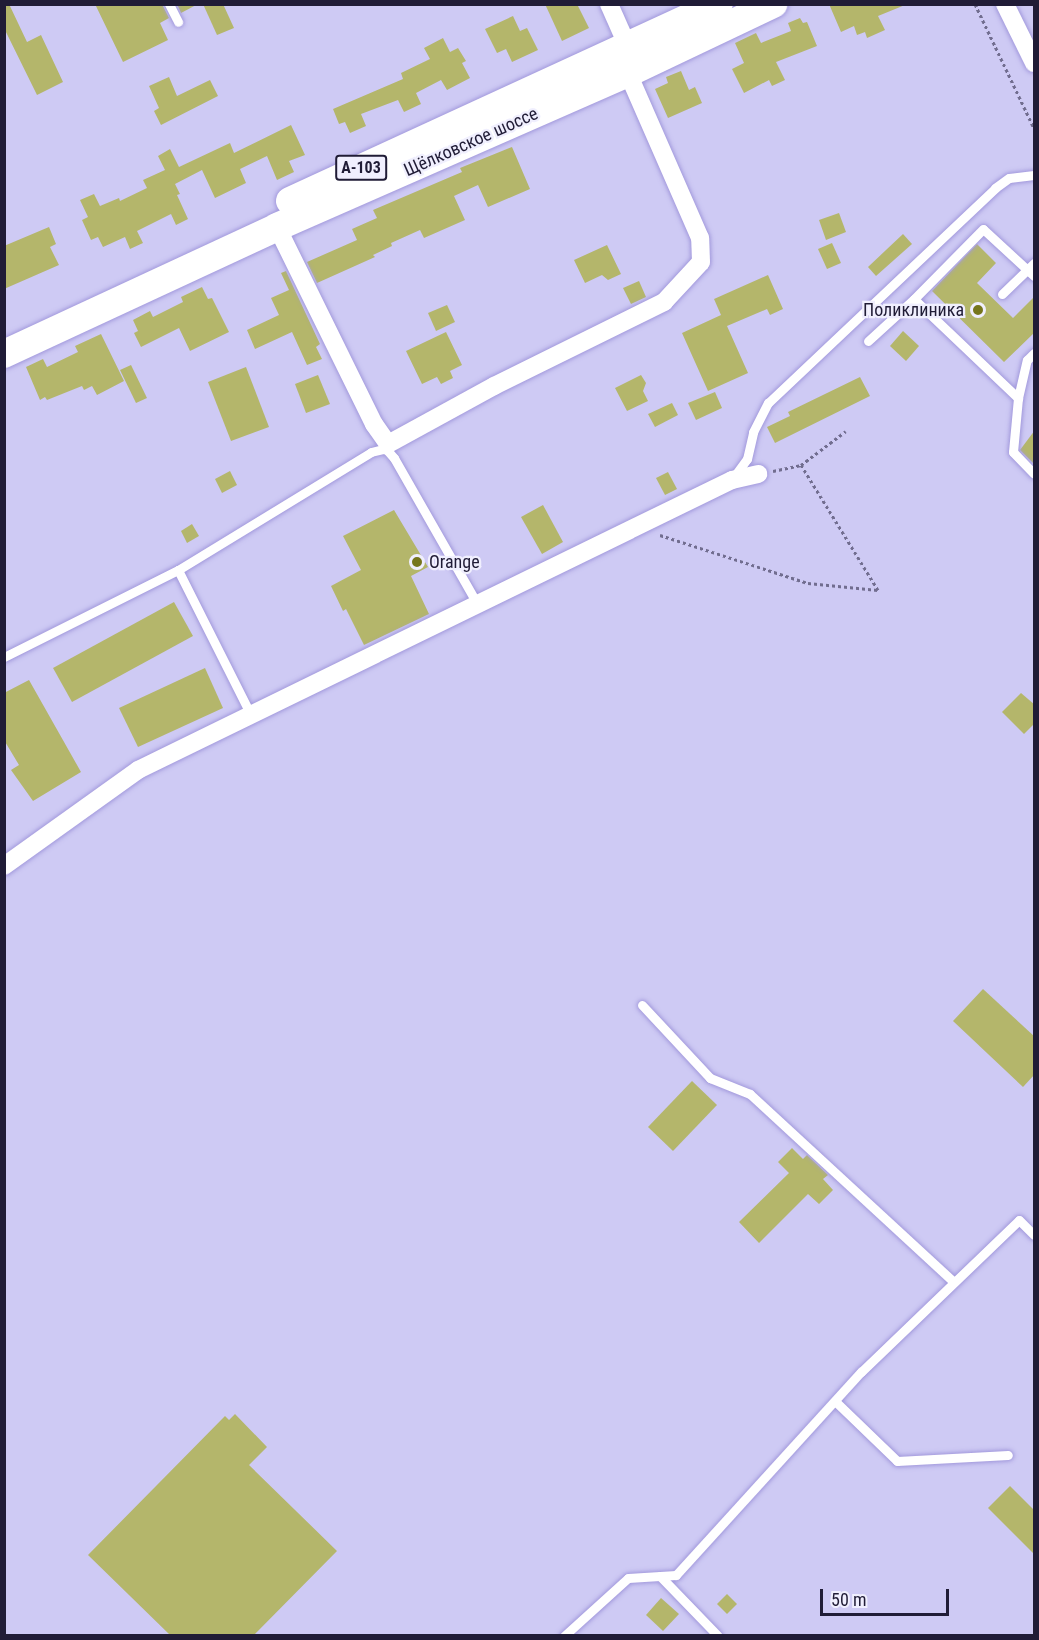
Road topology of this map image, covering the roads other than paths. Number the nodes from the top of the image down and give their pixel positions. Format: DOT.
graph roads {
  1 [pos="169,4"];
  2 [pos="609,4"];
  3 [pos="719,4"];
  4 [pos="773,4"];
  5 [pos="1005,4"];
  6 [pos="178,22"];
  7 [pos="628,60"];
  8 [pos="1035,63"];
  9 [pos="1035,175"];
  10 [pos="277,227"];
  11 [pos="1032,269"];
  12 [pos="1002,294"];
  13 [pos="914,299"];
  14 [pos="4,333"];
  15 [pos="868,341"];
  16 [pos="1035,353"];
  17 [pos="4,354"];
  18 [pos="1018,398"];
  19 [pos="758,474"];
  20 [pos="1035,474"];
  21 [pos="732,480"];
  22 [pos="178,570"];
  23 [pos="478,604"];
  24 [pos="4,657"];
  25 [pos="251,715"];
  26 [pos="4,866"];
  27 [pos="642,1005"];
  28 [pos="1035,1236"];
  29 [pos="954,1282"];
  30 [pos="836,1402"];
  31 [pos="1008,1455"];
  32 [pos="660,1576"];
  33 [pos="564,1635"];
  34 [pos="718,1635"];
  1 -- 6 [label="lane"];
  2 -- 7 [label="street"];
  3 -- 7 [label="main road, Щёлковское шоссе / А-103"];
  4 -- 7 [label="main road, Щёлковское шоссе / А-103"];
  5 -- 8 [label="street"];
  7 -- 10 [label="main road, Щёлковское шоссе / А-103"];
  7 -- 10 [label="street"];
  7 -- 14 [label="main road, Щёлковское шоссе / А-103"];
  9 -- 21 [label="lane"];
  10 -- 17 [label="main road, Щёлковское шоссе / А-103"];
  11 -- 12 [label="lane"];
  11 -- 13 [label="lane"];
  13 -- 15 [label="lane"];
  13 -- 18 [label="lane"];
  16 -- 18 [label="lane"];
  18 -- 20 [label="lane"];
  19 -- 21 [label="street"];
  21 -- 23 [label="street"];
  22 -- 23 [label="lane"];
  22 -- 24 [label="lane"];
  22 -- 25 [label="lane"];
  23 -- 25 [label="street"];
  25 -- 26 [label="street"];
  27 -- 29 [label="lane"];
  28 -- 29 [label="lane"];
  29 -- 30 [label="lane"];
  30 -- 31 [label="lane"];
  30 -- 32 [label="lane"];
  32 -- 33 [label="lane"];
  32 -- 34 [label="lane"];
}
